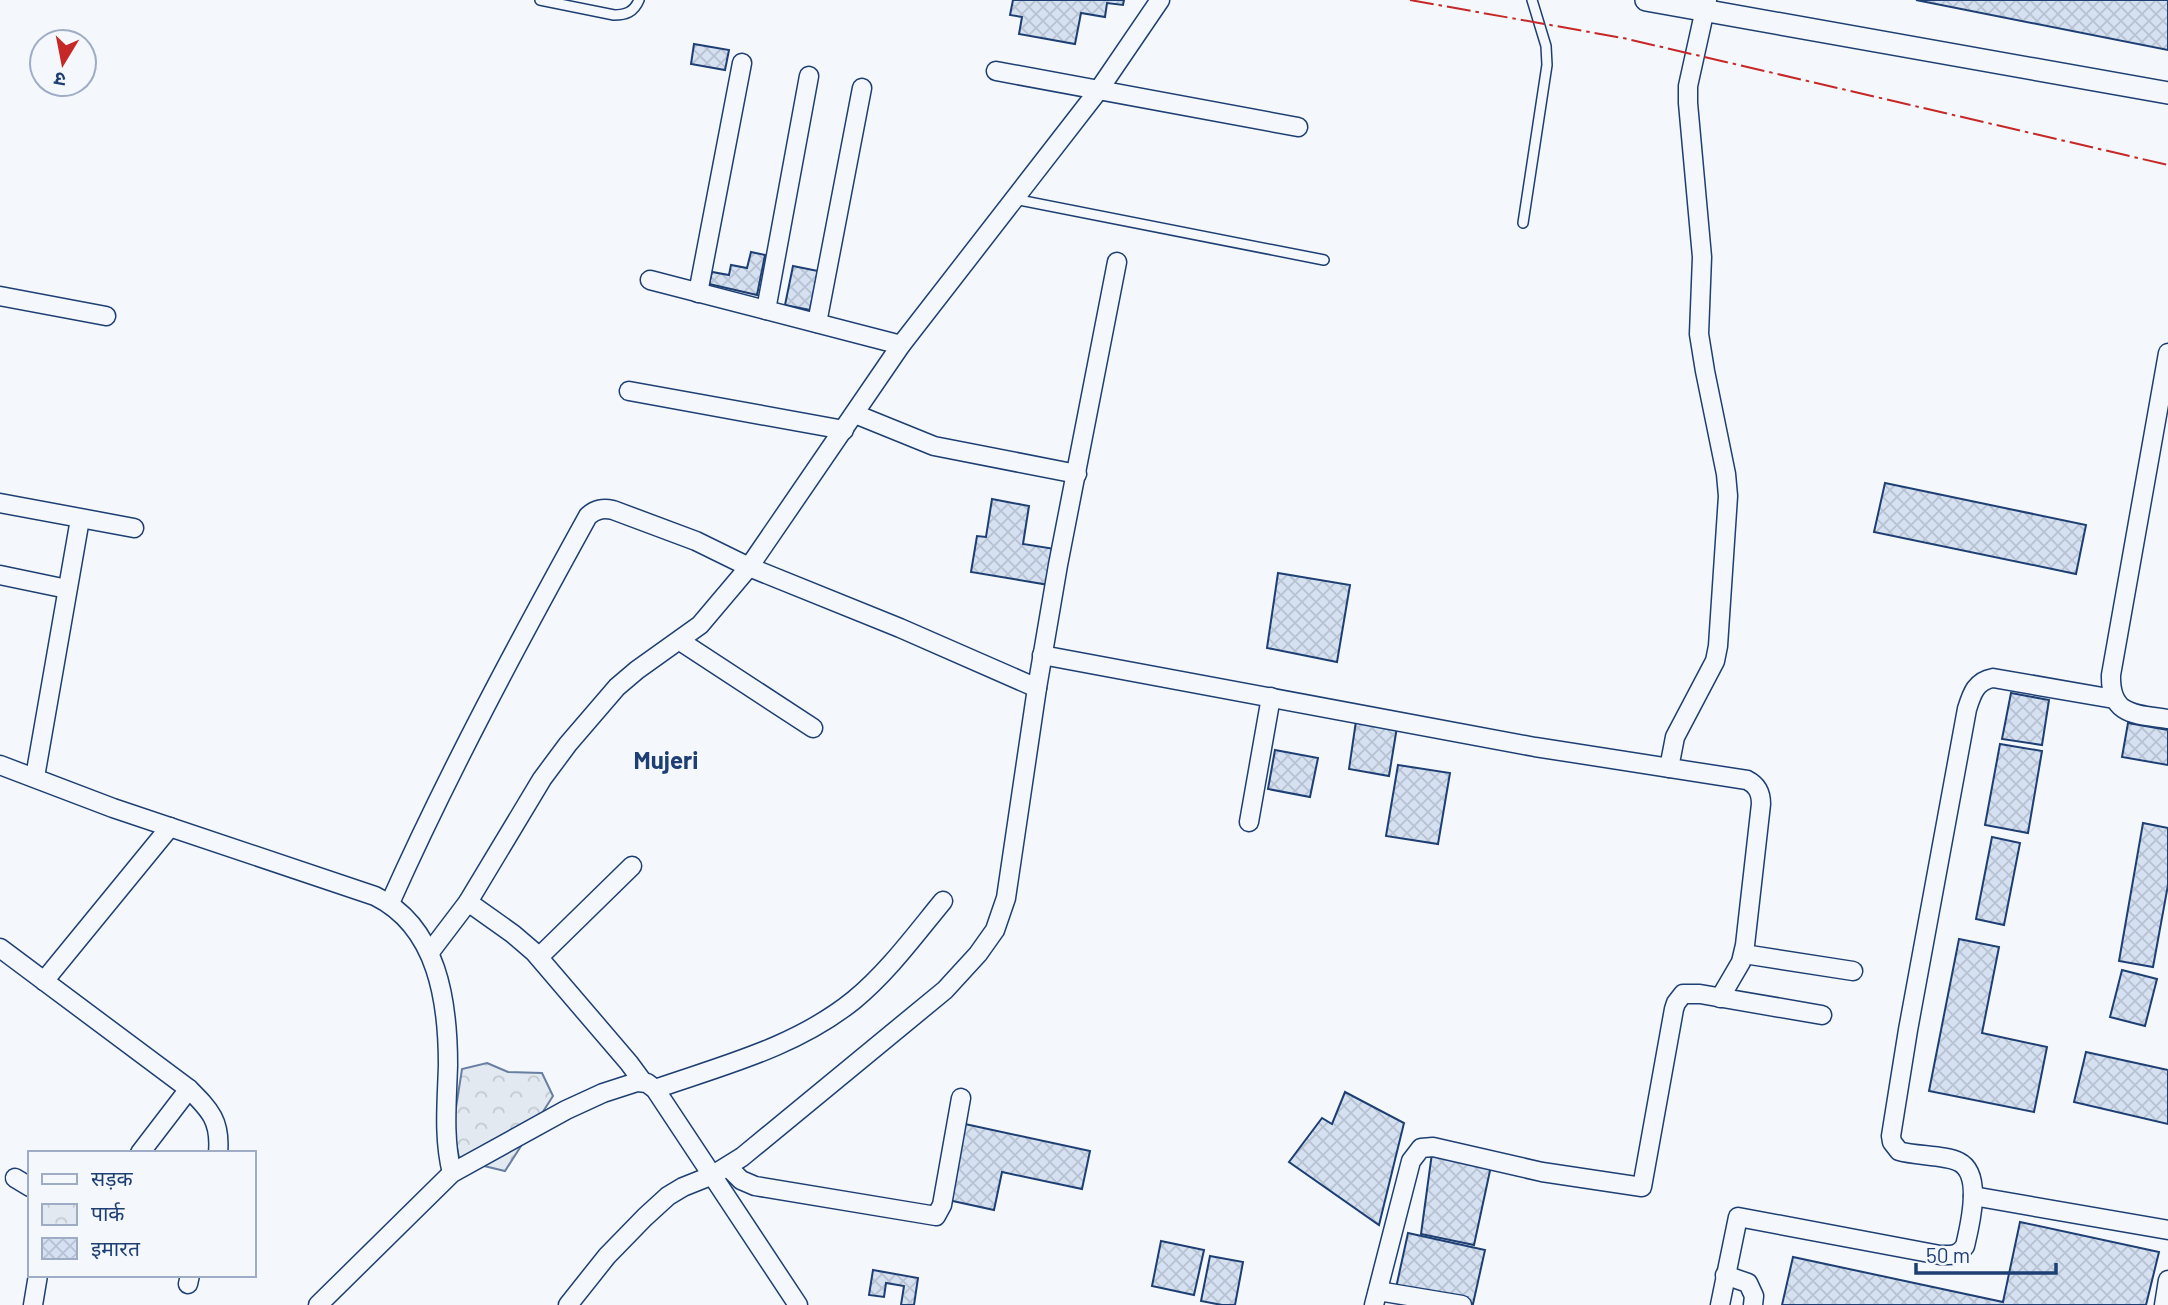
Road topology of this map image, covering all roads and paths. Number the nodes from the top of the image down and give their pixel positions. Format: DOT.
graph roads {
  1 [pos="540,0"];
  2 [pos="639,0"];
  3 [pos="1160,0"];
  4 [pos="1532,0"];
  5 [pos="1646,0"];
  6 [pos="1672,2"];
  7 [pos="1706,6"];
  8 [pos="1742,9"];
  9 [pos="741,63"];
  10 [pos="996,71"];
  11 [pos="809,76"];
  12 [pos="862,88"];
  13 [pos="1098,91"];
  14 [pos="2168,93"];
  15 [pos="1298,127"];
  16 [pos="1014,199"];
  17 [pos="1523,223"];
  18 [pos="1324,260"];
  19 [pos="1117,262"];
  20 [pos="650,280"];
  21 [pos="698,292"];
  22 [pos="0,296"];
  23 [pos="766,310"];
  24 [pos="106,316"];
  25 [pos="817,323"];
  26 [pos="901,345"];
  27 [pos="2168,353"];
  28 [pos="629,391"];
  29 [pos="855,414"];
  30 [pos="844,430"];
  31 [pos="1077,474"];
  32 [pos="0,503"];
  33 [pos="80,519"];
  34 [pos="134,528"];
  35 [pos="749,567"];
  36 [pos="0,575"];
  37 [pos="67,589"];
  38 [pos="680,641"];
  39 [pos="1042,655"];
  40 [pos="1037,688"];
  41 [pos="1271,697"];
  42 [pos="2114,699"];
  43 [pos="2168,719"];
  44 [pos="813,728"];
  45 [pos="0,765"];
  46 [pos="1670,768"];
  47 [pos="35,777"];
  48 [pos="1249,822"];
  49 [pos="170,827"];
  50 [pos="632,866"];
  51 [pos="943,901"];
  52 [pos="468,902"];
  53 [pos="390,904"];
  54 [pos="0,948"];
  55 [pos="430,952"];
  56 [pos="1744,954"];
  57 [pos="539,957"];
  58 [pos="1853,971"];
  59 [pos="44,981"];
  60 [pos="1720,998"];
  61 [pos="1822,1015"];
  62 [pos="649,1085"];
  63 [pos="190,1089"];
  64 [pos="961,1098"];
  65 [pos="142,1151"];
  66 [pos="218,1151"];
  67 [pos="720,1171"];
  68 [pos="453,1173"];
  69 [pos="1973,1196"];
  70 [pos="2168,1230"];
  71 [pos="1725,1275"];
  72 [pos="38,1277"];
  73 [pos="2168,1280"];
  74 [pos="1376,1298"];
  75 [pos="33,1305"];
  76 [pos="318,1305"];
  77 [pos="568,1305"];
  78 [pos="798,1305"];
  79 [pos="1462,1305"];
  80 [pos="1720,1305"];
  81 [pos="1753,1305"];
  82 [pos="2164,1305"];
  1 -- 2 [label="lane"];
  3 -- 13 [label="street"];
  4 -- 17 [label="lane"];
  5 -- 6 [label="street"];
  6 -- 7 [label="street"];
  7 -- 8 [label="street"];
  7 -- 46 [label="street"];
  8 -- 14 [label="street"];
  9 -- 21 [label="street"];
  10 -- 13 [label="street"];
  11 -- 23 [label="street"];
  12 -- 25 [label="street"];
  13 -- 15 [label="street"];
  13 -- 16 [label="street"];
  16 -- 18 [label="lane"];
  16 -- 26 [label="street"];
  19 -- 31 [label="street"];
  20 -- 21 [label="street"];
  21 -- 23 [label="street"];
  22 -- 24 [label="street"];
  23 -- 25 [label="street"];
  25 -- 26 [label="street"];
  26 -- 29 [label="street"];
  27 -- 42 [label="street"];
  28 -- 30 [label="street"];
  29 -- 30 [label="street"];
  29 -- 31 [label="street"];
  30 -- 35 [label="street"];
  31 -- 39 [label="street"];
  32 -- 33 [label="street"];
  33 -- 34 [label="street"];
  33 -- 37 [label="street"];
  35 -- 38 [label="street"];
  35 -- 40 [label="street"];
  35 -- 53 [label="street"];
  36 -- 37 [label="street"];
  37 -- 47 [label="street"];
  38 -- 44 [label="street"];
  38 -- 52 [label="street"];
  39 -- 40 [label="street"];
  39 -- 41 [label="street"];
  40 -- 67 [label="street"];
  41 -- 46 [label="street"];
  41 -- 48 [label="street"];
  42 -- 43 [label="street"];
  42 -- 69 [label="street"];
  45 -- 47 [label="street"];
  46 -- 56 [label="street"];
  47 -- 49 [label="street"];
  49 -- 53 [label="street"];
  49 -- 59 [label="street"];
  50 -- 57 [label="street"];
  51 -- 62 [label="street"];
  52 -- 55 [label="street"];
  52 -- 57 [label="street"];
  53 -- 55 [label="street"];
  54 -- 59 [label="street"];
  55 -- 68 [label="street"];
  56 -- 58 [label="street"];
  56 -- 60 [label="street"];
  57 -- 62 [label="street"];
  59 -- 63 [label="street"];
  60 -- 61 [label="street"];
  60 -- 74 [label="street"];
  62 -- 67 [label="street"];
  62 -- 68 [label="street"];
  63 -- 65 [label="street"];
  63 -- 66 [label="street"];
  64 -- 67 [label="street"];
  67 -- 77 [label="street"];
  67 -- 78 [label="street"];
  68 -- 76 [label="street"];
  69 -- 70 [label="street"];
  69 -- 71 [label="street"];
  71 -- 80 [label="street"];
  71 -- 81 [label="street"];
  72 -- 75 [label="street"];
  73 -- 82 [label="street"];
  74 -- 79 [label="street"];
}
